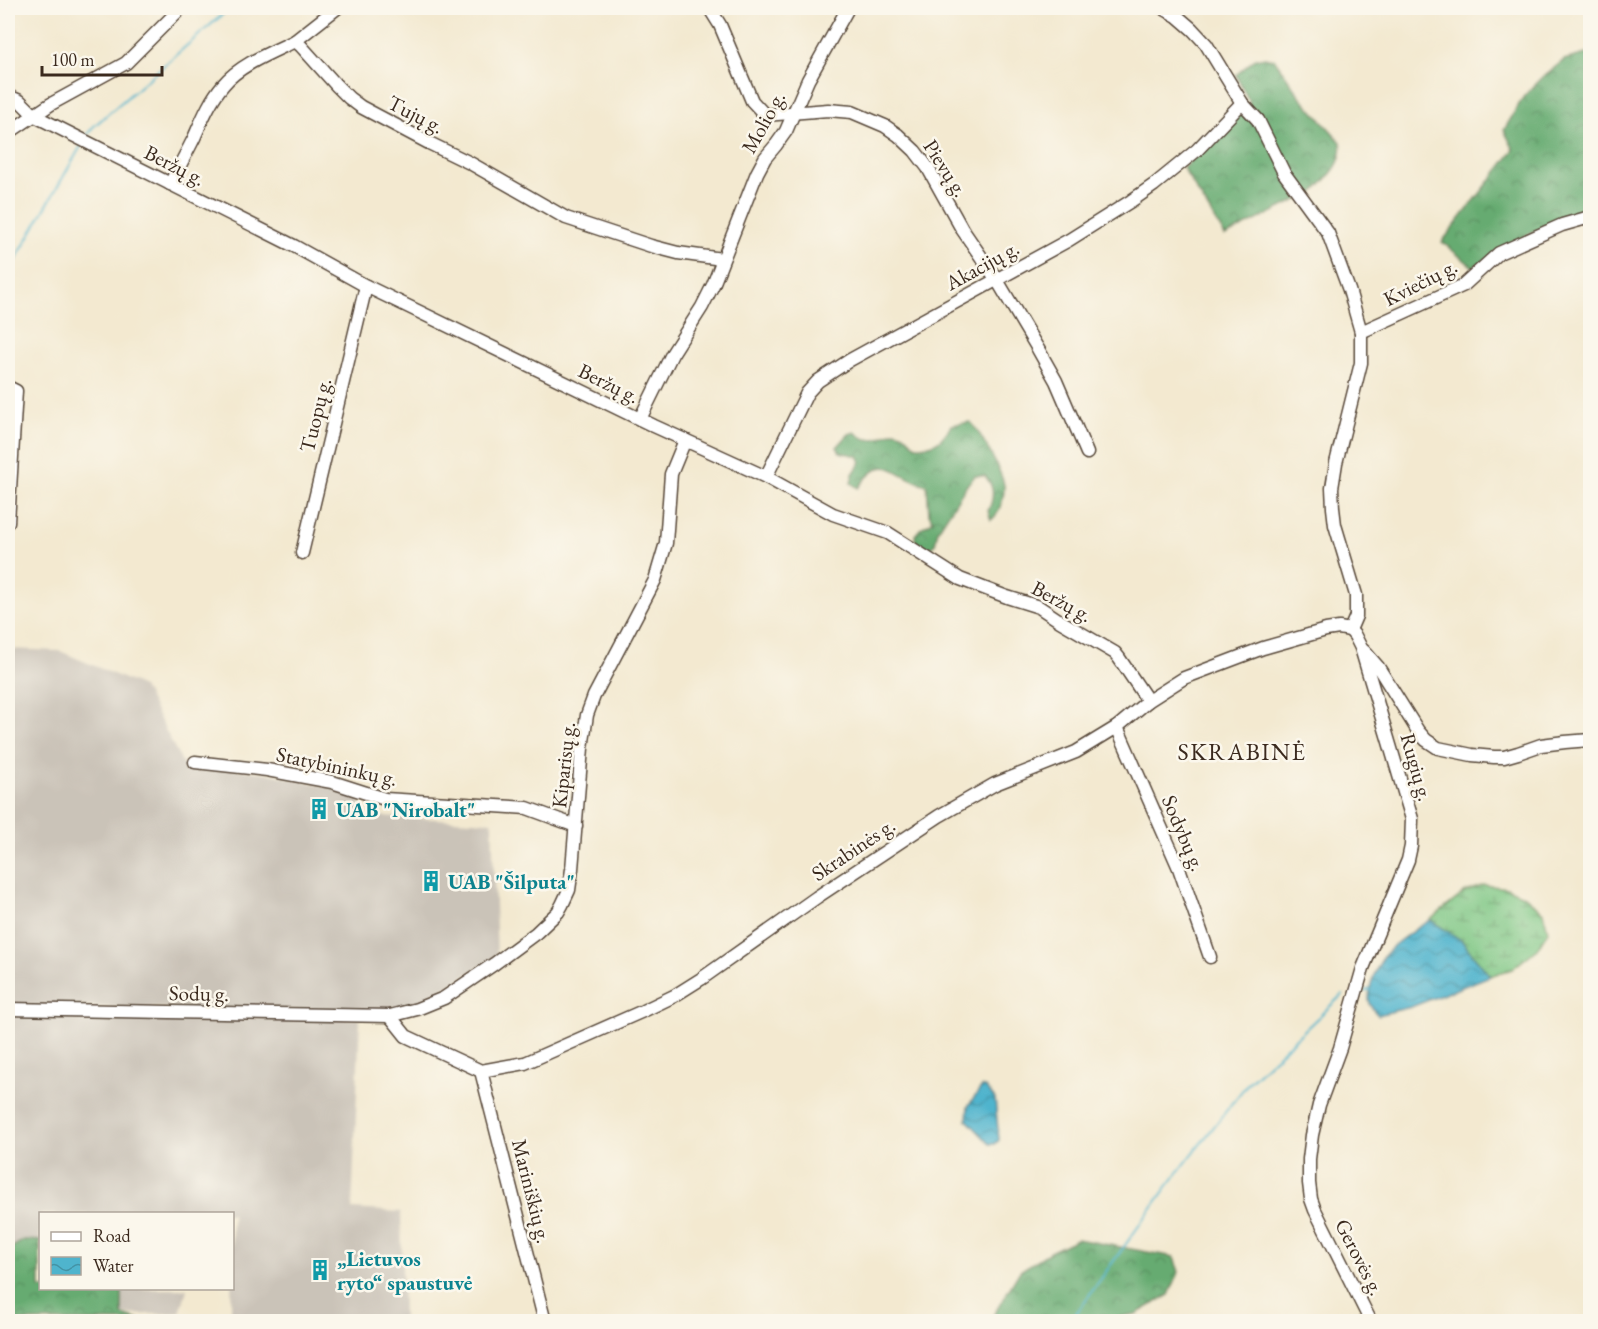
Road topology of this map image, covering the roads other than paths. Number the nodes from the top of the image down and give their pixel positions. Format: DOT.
graph roads {
  1 [pos="181,8"];
  2 [pos="337,8"];
  3 [pos="708,8"];
  4 [pos="848,8"];
  5 [pos="1163,8"];
  6 [pos="295,41"];
  7 [pos="8,96"];
  8 [pos="1242,103"];
  9 [pos="793,114"];
  10 [pos="35,116"];
  11 [pos="8,133"];
  12 [pos="170,184"];
  13 [pos="1590,217"];
  14 [pos="722,259"];
  15 [pos="997,280"];
  16 [pos="366,286"];
  17 [pos="1361,332"];
  18 [pos="11,389"];
  19 [pos="640,419"];
  20 [pos="685,440"];
  21 [pos="1087,453"];
  22 [pos="766,477"];
  23 [pos="8,522"];
  24 [pos="302,553"];
  25 [pos="1350,630"];
  26 [pos="1361,648"];
  27 [pos="1148,701"];
  28 [pos="1117,727"];
  29 [pos="1590,741"];
  30 [pos="195,762"];
  31 [pos="576,826"];
  32 [pos="1210,957"];
  33 [pos="8,1009"];
  34 [pos="390,1016"];
  35 [pos="481,1071"];
  36 [pos="1315,1210"];
  37 [pos="545,1322"];
  38 [pos="1371,1322"];
  1 -- 10 [label="street"];
  2 -- 6 [label="street"];
  3 -- 9 [label="street, Pievų g."];
  4 -- 9 [label="street, Molio g."];
  5 -- 8 [label="street"];
  6 -- 12 [label="street"];
  6 -- 14 [label="street, Tujų g."];
  7 -- 10 [label="street, Beržų g."];
  8 -- 15 [label="street, Akacijų g."];
  8 -- 17 [label="street"];
  9 -- 14 [label="street, Molio g."];
  9 -- 15 [label="street, Pievų g."];
  10 -- 11 [label="street"];
  10 -- 12 [label="street, Beržų g."];
  12 -- 16 [label="street, Beržų g."];
  13 -- 17 [label="street, Kviečių g."];
  14 -- 19 [label="street, Molio g."];
  15 -- 21 [label="street, Pievų g."];
  15 -- 22 [label="street, Akacijų g."];
  16 -- 19 [label="street, Beržų g."];
  16 -- 24 [label="street, Tuopų g."];
  17 -- 25 [label="street"];
  18 -- 23 [label="street"];
  19 -- 20 [label="street, Beržų g."];
  20 -- 22 [label="street, Beržų g."];
  20 -- 31 [label="street, Kiparisų g."];
  22 -- 27 [label="street, Beržų g."];
  25 -- 26 [label="street, Rugių g."];
  25 -- 27 [label="street, Skrabinės g."];
  26 -- 29 [label="street"];
  26 -- 36 [label="street, Rugių g."];
  27 -- 28 [label="street, Skrabinės g."];
  28 -- 32 [label="street, Sodybų g."];
  28 -- 35 [label="street, Skrabinės g."];
  30 -- 31 [label="street, Statybininkų g."];
  31 -- 34 [label="street, Kiparisų g."];
  33 -- 34 [label="street, Sodų g."];
  34 -- 35 [label="street"];
  35 -- 37 [label="street, Mariniškių g."];
  36 -- 38 [label="street, Gerovės g."];
}
